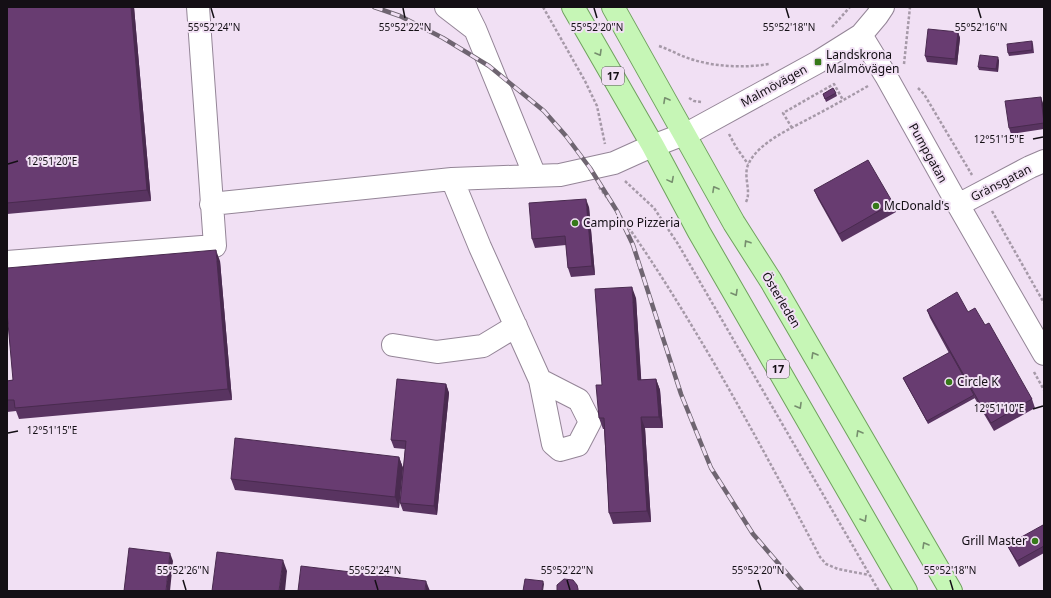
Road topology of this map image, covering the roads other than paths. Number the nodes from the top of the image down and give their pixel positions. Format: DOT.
graph roads {
  1 [pos="198,7"];
  2 [pos="446,7"];
  3 [pos="464,7"];
  4 [pos="573,7"];
  5 [pos="613,7"];
  6 [pos="882,7"];
  7 [pos="475,29"];
  8 [pos="861,35"];
  9 [pos="685,134"];
  10 [pos="652,146"];
  11 [pos="1044,162"];
  12 [pos="535,176"];
  13 [pos="452,179"];
  14 [pos="211,204"];
  15 [pos="958,205"];
  16 [pos="7,262"];
  17 [pos="516,326"];
  18 [pos="393,345"];
  19 [pos="1044,354"];
  20 [pos="540,380"];
  21 [pos="906,591"];
  22 [pos="951,591"];
  1 -- 14 [label="street"];
  2 -- 7 [label="street"];
  3 -- 7 [label="street"];
  4 -- 10 [label="main road, 17, one-way"];
  9 -- 5 [label="main road, Österleden, one-way"];
  6 -- 8 [label="street, Malmövägen"];
  7 -- 12 [label="street"];
  8 -- 9 [label="street, Malmövägen"];
  8 -- 15 [label="street, Pumpgatan"];
  9 -- 10 [label="street, Malmövägen"];
  22 -- 9 [label="main road, Österleden, one-way"];
  10 -- 12 [label="street, Malmövägen"];
  10 -- 21 [label="main road, 17, one-way"];
  11 -- 15 [label="street, Gränsgatan"];
  12 -- 13 [label="street, Malmövägen"];
  13 -- 14 [label="street, Malmövägen"];
  13 -- 17 [label="street"];
  14 -- 16 [label="street"];
  15 -- 19 [label="street, Pumpgatan"];
  17 -- 18 [label="street"];
  17 -- 20 [label="street"];
}
